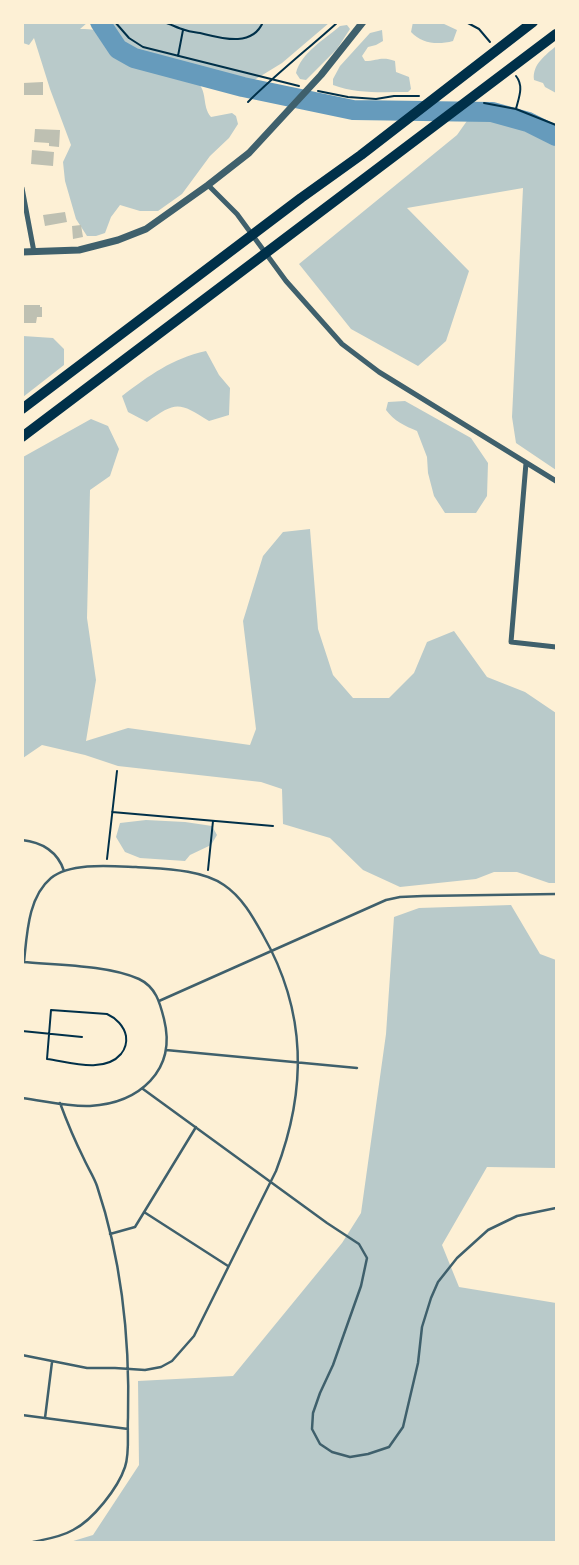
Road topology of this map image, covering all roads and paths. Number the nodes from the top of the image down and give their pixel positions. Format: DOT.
graph roads {
  1 [pos="115,22"];
  2 [pos="163,22"];
  3 [pos="263,22"];
  4 [pos="338,22"];
  5 [pos="363,22"];
  6 [pos="533,22"];
  7 [pos="183,30"];
  8 [pos="556,34"];
  9 [pos="178,56"];
  10 [pos="272,78"];
  11 [pos="300,86"];
  12 [pos="314,90"];
  13 [pos="422,96"];
  14 [pos="248,102"];
  15 [pos="484,103"];
  16 [pos="556,125"];
  17 [pos="208,185"];
  18 [pos="22,188"];
  19 [pos="22,252"];
  20 [pos="34,252"];
  21 [pos="22,409"];
  22 [pos="22,437"];
  23 [pos="526,463"];
  24 [pos="556,481"];
  25 [pos="556,647"];
  26 [pos="117,771"];
  27 [pos="112,812"];
  28 [pos="214,821"];
  29 [pos="273,826"];
  30 [pos="22,840"];
  31 [pos="106,866"];
  32 [pos="64,871"];
  33 [pos="207,877"];
  34 [pos="556,894"];
  35 [pos="272,950"];
  36 [pos="23,962"];
  37 [pos="159,1000"];
  38 [pos="22,1031"];
  39 [pos="49,1034"];
  40 [pos="82,1037"];
  41 [pos="166,1050"];
  42 [pos="298,1063"];
  43 [pos="357,1068"];
  44 [pos="143,1088"];
  45 [pos="22,1098"];
  46 [pos="60,1103"];
  47 [pos="196,1127"];
  48 [pos="270,1182"];
  49 [pos="556,1208"];
  50 [pos="144,1212"];
  51 [pos="110,1234"];
  52 [pos="228,1266"];
  53 [pos="22,1355"];
  54 [pos="52,1362"];
  55 [pos="128,1370"];
  56 [pos="22,1415"];
  57 [pos="44,1418"];
  58 [pos="128,1429"];
  59 [pos="33,1542"];
  1 -- 9 [label="path"];
  2 -- 7 [label="path"];
  3 -- 7 [label="path"];
  4 -- 10 [label="path"];
  5 -- 17 [label="street"];
  6 -- 21 [label="highway"];
  7 -- 9 [label="path"];
  8 -- 22 [label="highway"];
  9 -- 10 [label="path"];
  10 -- 11 [label="path"];
  10 -- 14 [label="path"];
  12 -- 13 [label="path"];
  15 -- 16 [label="path"];
  17 -- 20 [label="street"];
  17 -- 23 [label="street"];
  18 -- 20 [label="street"];
  19 -- 20 [label="street"];
  23 -- 24 [label="street"];
  23 -- 25 [label="street"];
  26 -- 27 [label="path"];
  27 -- 28 [label="path"];
  27 -- 31 [label="path"];
  28 -- 29 [label="path"];
  28 -- 33 [label="path"];
  30 -- 32 [label="lane"];
  31 -- 32 [label="lane"];
  31 -- 33 [label="lane"];
  32 -- 36 [label="lane"];
  33 -- 35 [label="lane"];
  34 -- 35 [label="lane"];
  35 -- 37 [label="lane"];
  35 -- 42 [label="lane"];
  36 -- 37 [label="lane"];
  37 -- 41 [label="lane"];
  38 -- 39 [label="path"];
  39 -- 39 [label="path"];
  39 -- 40 [label="path"];
  41 -- 42 [label="lane"];
  41 -- 44 [label="lane"];
  42 -- 43 [label="lane"];
  42 -- 48 [label="lane"];
  44 -- 46 [label="lane"];
  44 -- 47 [label="lane"];
  45 -- 46 [label="lane"];
  46 -- 51 [label="lane"];
  47 -- 48 [label="lane"];
  47 -- 50 [label="lane"];
  48 -- 49 [label="lane"];
  48 -- 52 [label="lane"];
  50 -- 51 [label="lane"];
  50 -- 52 [label="lane"];
  51 -- 55 [label="lane"];
  52 -- 55 [label="lane"];
  53 -- 54 [label="lane"];
  54 -- 55 [label="lane"];
  54 -- 57 [label="lane"];
  55 -- 58 [label="lane"];
  56 -- 57 [label="lane"];
  57 -- 58 [label="lane"];
  58 -- 59 [label="lane"];
}
